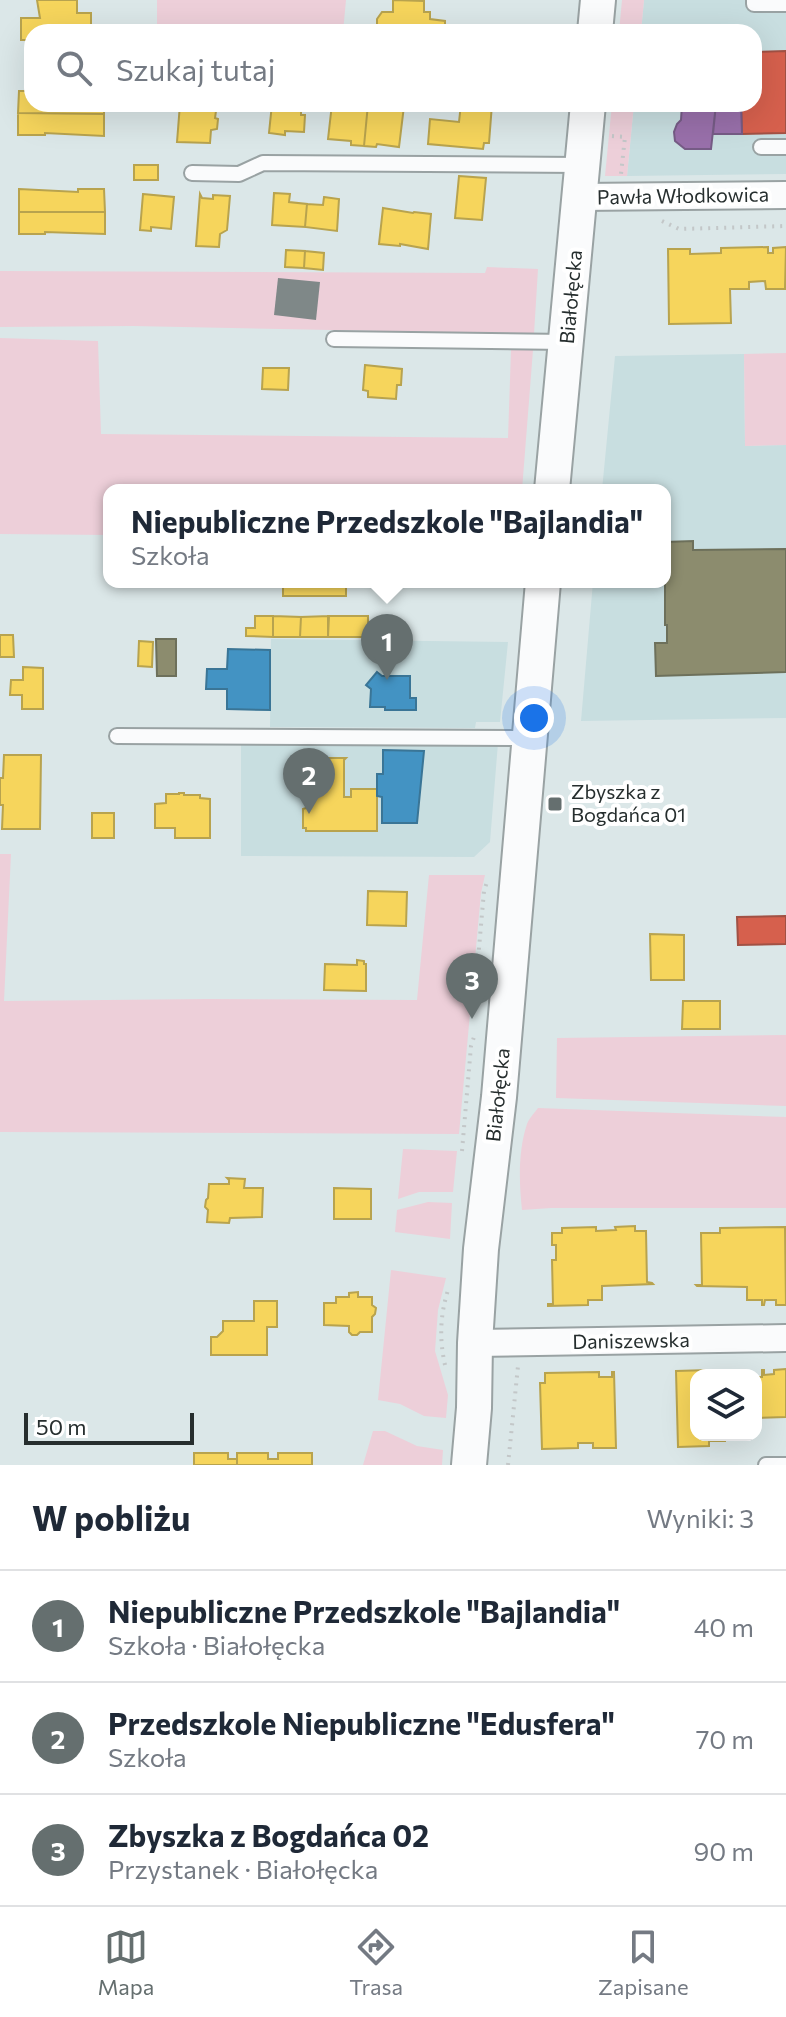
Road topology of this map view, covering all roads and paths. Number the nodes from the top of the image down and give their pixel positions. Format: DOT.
graph roads {
  1 [pos="598,0"];
  2 [pos="754,0"];
  3 [pos="786,4"];
  4 [pos="596,24"];
  5 [pos="587,112"];
  6 [pos="761,147"];
  7 [pos="786,147"];
  8 [pos="192,173"];
  9 [pos="581,181"];
  10 [pos="786,195"];
  11 [pos="657,218"];
  12 [pos="786,226"];
  13 [pos="334,339"];
  14 [pos="567,342"];
  15 [pos="553,484"];
  16 [pos="542,588"];
  17 [pos="117,736"];
  18 [pos="530,738"];
  19 [pos="786,1338"];
  20 [pos="475,1343"];
  21 [pos="474,1465"];
  22 [pos="766,1465"];
  23 [pos="786,1465"];
  1 -- 4 [label="street"];
  2 -- 3 [label="lane"];
  5 -- 9 [label="street, Białołęcka"];
  6 -- 7 [label="lane"];
  8 -- 9 [label="lane"];
  9 -- 10 [label="street, Pawła Włodkowica"];
  9 -- 14 [label="street, Białołęcka"];
  11 -- 12 [label="path"];
  13 -- 14 [label="lane"];
  14 -- 15 [label="street, Białołęcka"];
  16 -- 18 [label="street, Białołęcka"];
  17 -- 18 [label="lane"];
  18 -- 20 [label="street, Białołęcka"];
  19 -- 20 [label="street, Daniszewska"];
  20 -- 21 [label="street, Białołęcka"];
  22 -- 23 [label="lane"];
}
